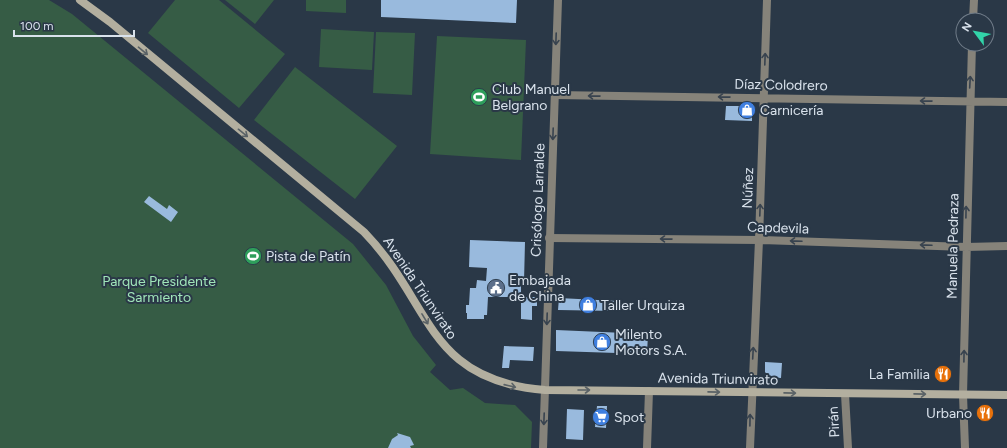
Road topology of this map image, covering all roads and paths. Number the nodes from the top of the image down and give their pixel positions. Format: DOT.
graph roads {
  1 [pos="80,0"];
  2 [pos="558,0"];
  3 [pos="767,0"];
  4 [pos="974,0"];
  5 [pos="973,12"];
  6 [pos="972,52"];
  7 [pos="555,95"];
  8 [pos="763,98"];
  9 [pos="969,102"];
  10 [pos="1007,102"];
  11 [pos="549,238"];
  12 [pos="759,240"];
  13 [pos="1007,246"];
  14 [pos="966,247"];
  15 [pos="545,390"];
  16 [pos="650,391"];
  17 [pos="751,392"];
  18 [pos="845,394"];
  19 [pos="963,395"];
  20 [pos="1007,395"];
  21 [pos="543,448"];
  22 [pos="647,448"];
  23 [pos="750,448"];
  24 [pos="848,448"];
  25 [pos="965,448"];
  1 -- 15 [label="main road, Avenida Triunvirato, one-way"];
  2 -- 7 [label="street, Crisólogo Larralde, one-way"];
  8 -- 3 [label="street, Núñez, one-way"];
  4 -- 5 [label="street"];
  9 -- 6 [label="street, Manuela Pedraza, one-way"];
  8 -- 7 [label="street, Díaz Colodrero, one-way"];
  7 -- 11 [label="street, Crisólogo Larralde, one-way"];
  9 -- 8 [label="street, Díaz Colodrero, one-way"];
  12 -- 8 [label="street, Núñez, one-way"];
  9 -- 10 [label="street, Díaz Colodrero"];
  14 -- 9 [label="street, Manuela Pedraza, one-way"];
  12 -- 11 [label="street, Capdevila, one-way"];
  11 -- 15 [label="street, Crisólogo Larralde, one-way"];
  14 -- 12 [label="street, Capdevila, one-way"];
  17 -- 12 [label="street, Núñez, one-way"];
  13 -- 14 [label="street, Capdevila"];
  19 -- 14 [label="street, Manuela Pedraza, one-way"];
  15 -- 16 [label="main road, Avenida Triunvirato, one-way"];
  15 -- 21 [label="street, Crisólogo Larralde, one-way"];
  16 -- 17 [label="main road, Avenida Triunvirato, one-way"];
  16 -- 22 [label="street"];
  17 -- 18 [label="main road, Avenida Triunvirato, one-way"];
  23 -- 17 [label="street, Núñez, one-way"];
  18 -- 19 [label="main road, Avenida Triunvirato, one-way"];
  18 -- 24 [label="street, Pirán"];
  19 -- 20 [label="main road, Avenida Triunvirato"];
  19 -- 25 [label="street, Manuela Pedraza"];
}
